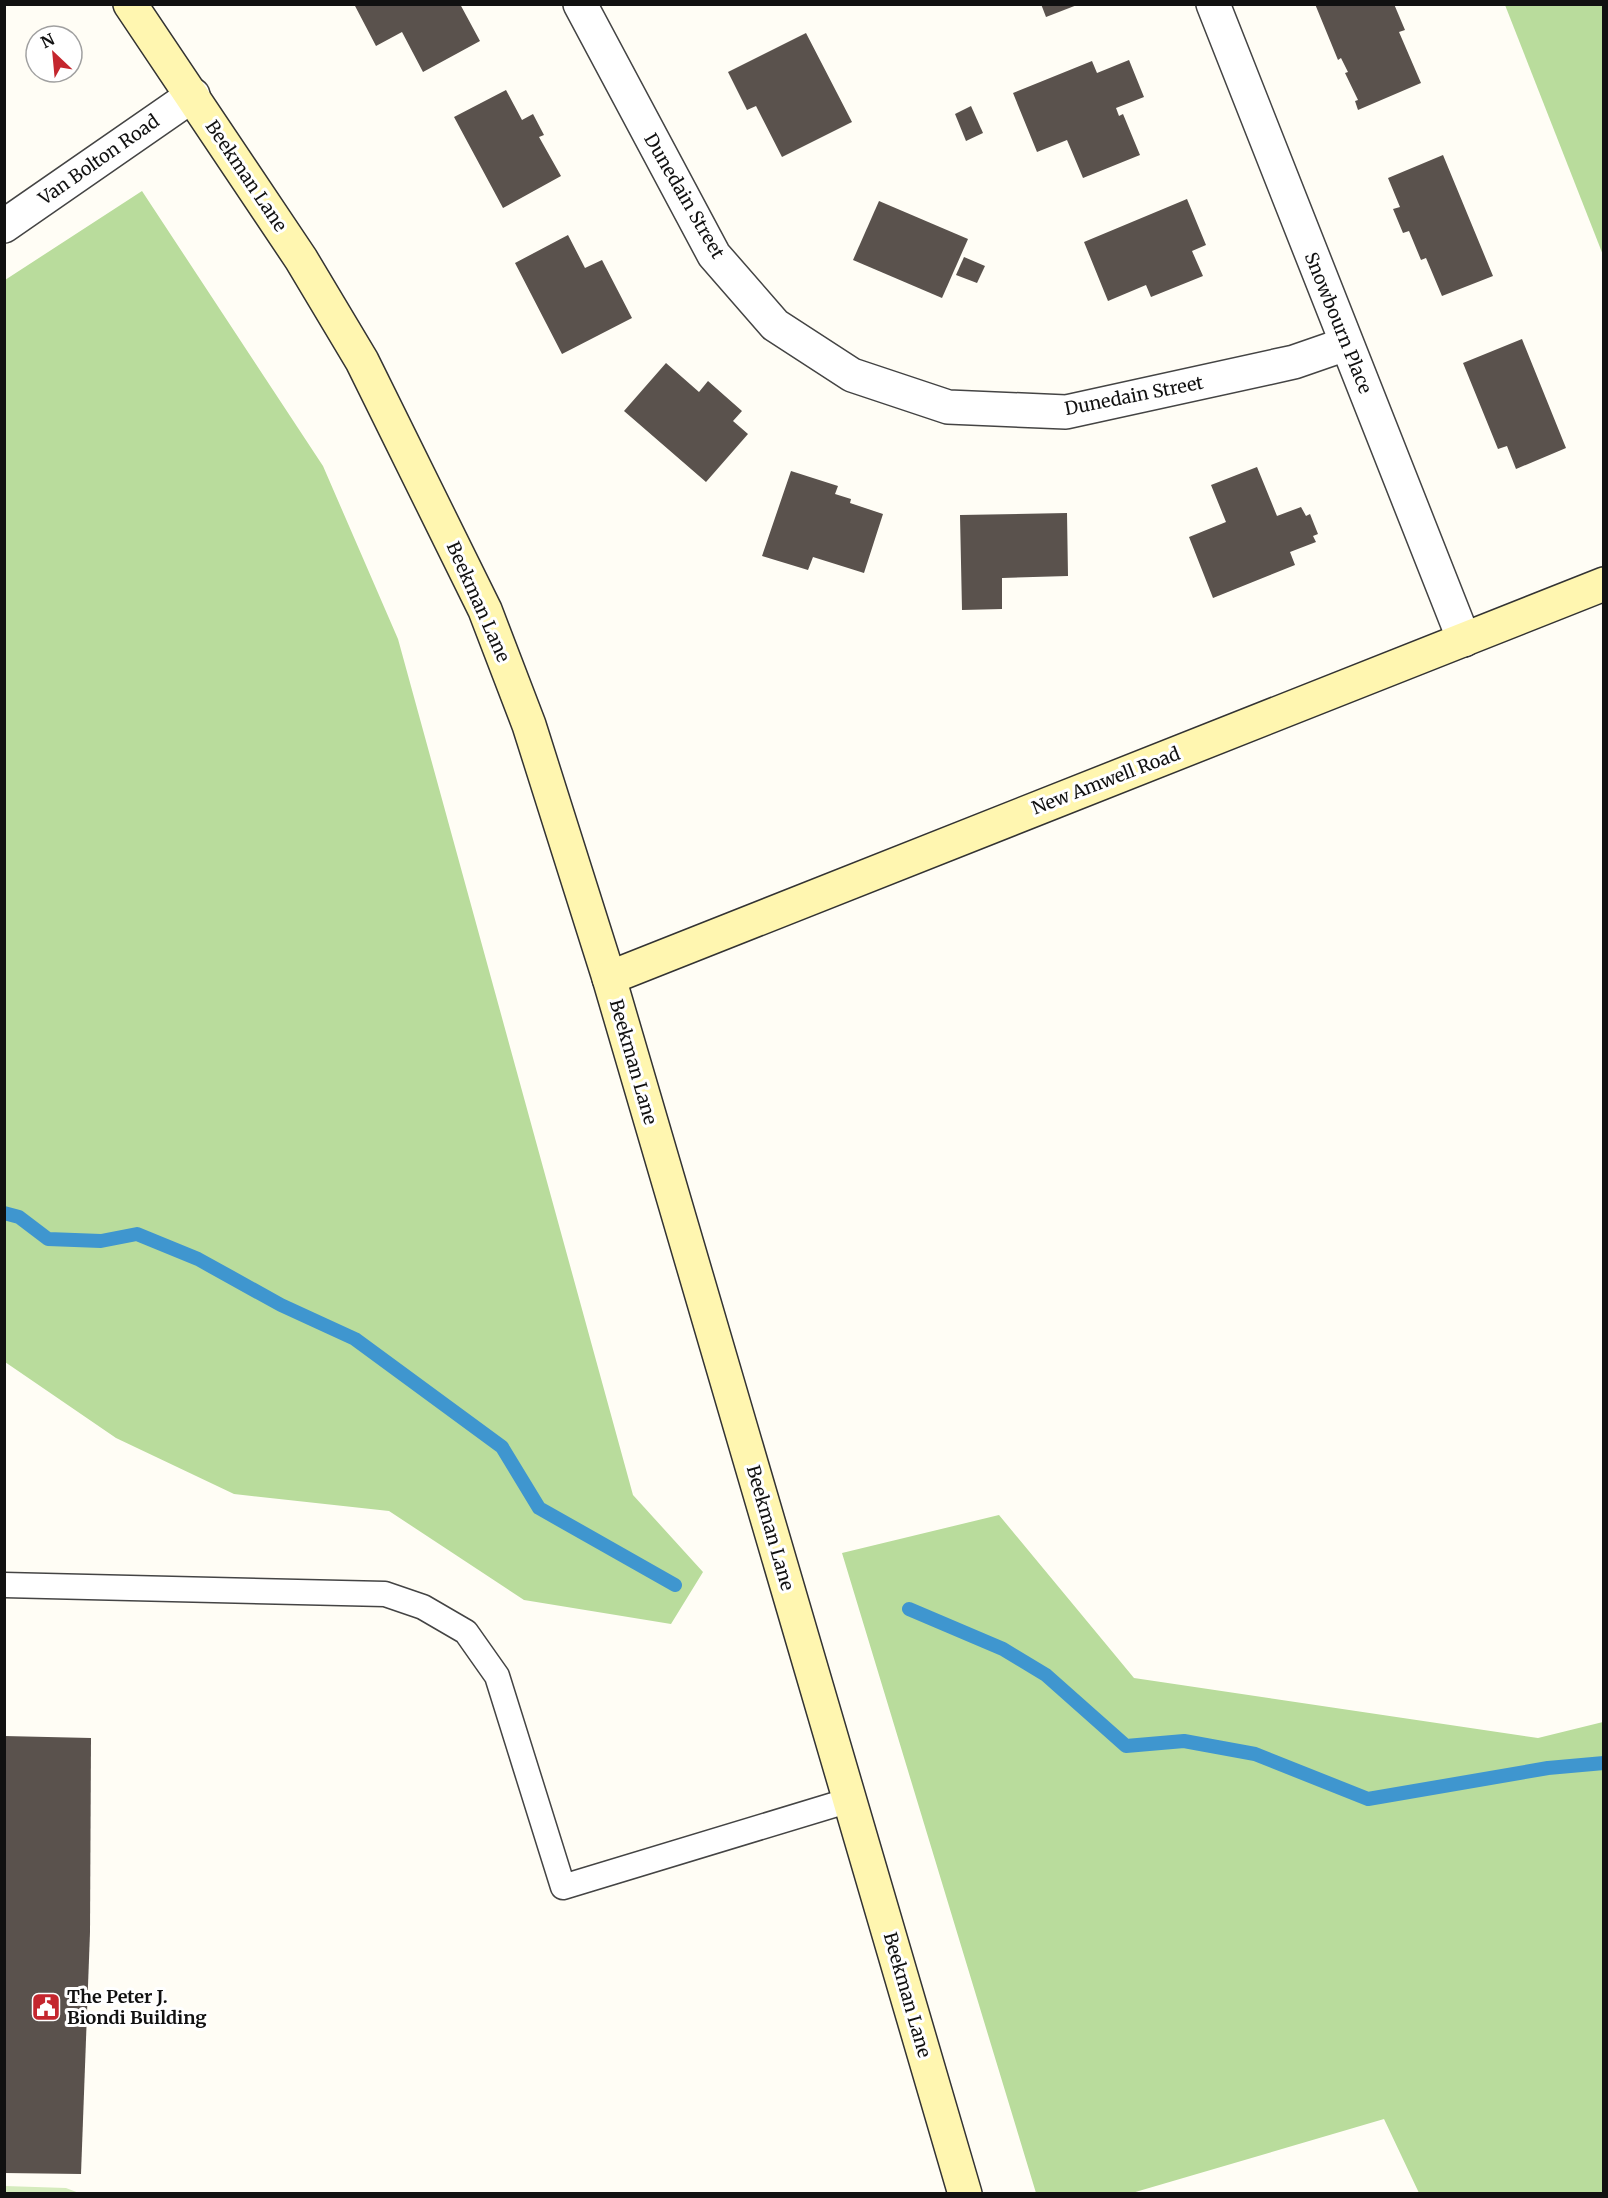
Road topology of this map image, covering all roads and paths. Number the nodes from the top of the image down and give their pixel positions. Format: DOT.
graph roads {
  1 [pos="129,4"];
  2 [pos="580,4"];
  3 [pos="1214,4"];
  4 [pos="193,95"];
  5 [pos="4,226"];
  6 [pos="1346,344"];
  7 [pos="1604,584"];
  8 [pos="1464,640"];
  9 [pos="609,978"];
  10 [pos="4,1585"];
  11 [pos="850,1800"];
  12 [pos="965,2193"];
  1 -- 4 [label="street, Beekman Lane"];
  2 -- 6 [label="street, Dunedain Street"];
  3 -- 6 [label="street, Snowbourn Place"];
  4 -- 5 [label="street, Van Bolton Road"];
  4 -- 9 [label="street, Beekman Lane"];
  6 -- 8 [label="street, Snowbourn Place"];
  7 -- 8 [label="street, New Amwell Road"];
  8 -- 9 [label="street, New Amwell Road"];
  9 -- 11 [label="street, Beekman Lane"];
  10 -- 11 [label="lane"];
  11 -- 12 [label="street, Beekman Lane"];
}
